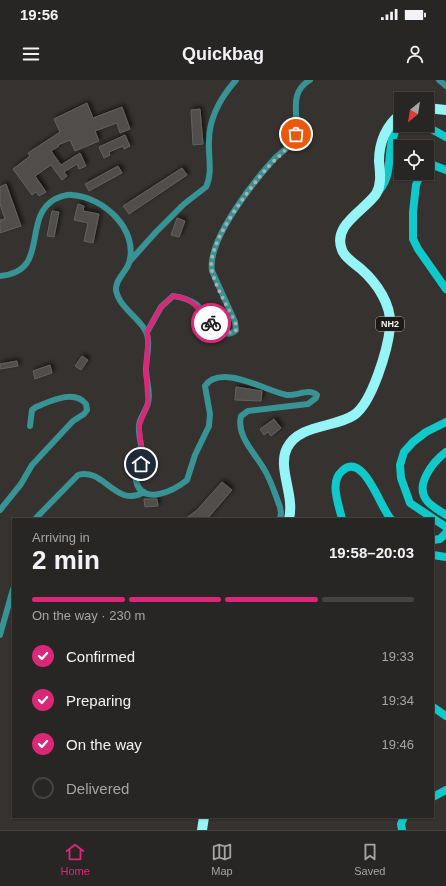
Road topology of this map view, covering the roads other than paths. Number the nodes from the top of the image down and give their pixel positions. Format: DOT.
graph roads {
  1 [pos="236,80"];
  2 [pos="310,80"];
  3 [pos="439,80"];
  4 [pos="446,86"];
  5 [pos="434,109"];
  6 [pos="446,110"];
  7 [pos="394,120"];
  8 [pos="434,130"];
  9 [pos="395,132"];
  10 [pos="446,137"];
  11 [pos="434,165"];
  12 [pos="446,170"];
  13 [pos="418,180"];
  14 [pos="375,194"];
  15 [pos="129,263"];
  16 [pos="0,276"];
  17 [pos="446,289"];
  18 [pos="147,332"];
  19 [pos="446,422"];
  20 [pos="30,426"];
  21 [pos="446,452"];
  22 [pos="144,492"];
  23 [pos="0,510"];
  24 [pos="446,514"];
  25 [pos="36,518"];
  26 [pos="280,518"];
  27 [pos="289,518"];
  28 [pos="342,518"];
  29 [pos="389,518"];
  30 [pos="432,518"];
  31 [pos="434,519"];
  32 [pos="446,527"];
  33 [pos="446,532"];
  34 [pos="434,540"];
  35 [pos="434,555"];
  36 [pos="446,556"];
  37 [pos="12,593"];
  38 [pos="0,635"];
  39 [pos="434,708"];
  40 [pos="446,716"];
  41 [pos="446,790"];
  42 [pos="434,796"];
  43 [pos="204,818"];
  44 [pos="404,818"];
  45 [pos="202,830"];
  46 [pos="402,830"];
  1 -- 15 [label="street"];
  2 -- 18 [label="street"];
  3 -- 4 [label="street"];
  5 -- 6 [label="highway"];
  7 -- 14 [label="highway"];
  8 -- 10 [label="main road"];
  9 -- 14 [label="main road"];
  11 -- 12 [label="main road"];
  13 -- 17 [label="main road"];
  14 -- 27 [label="highway, NH2"];
  15 -- 16 [label="street"];
  15 -- 18 [label="street"];
  18 -- 22 [label="street"];
  19 -- 30 [label="main road"];
  20 -- 23 [label="street"];
  21 -- 24 [label="main road"];
  22 -- 25 [label="street"];
  22 -- 26 [label="street"];
  28 -- 29 [label="main road"];
  31 -- 32 [label="main road"];
  33 -- 34 [label="main road"];
  35 -- 36 [label="main road"];
  37 -- 38 [label="street"];
  39 -- 40 [label="main road"];
  41 -- 42 [label="main road"];
  43 -- 45 [label="highway"];
  44 -- 46 [label="main road"];
}
